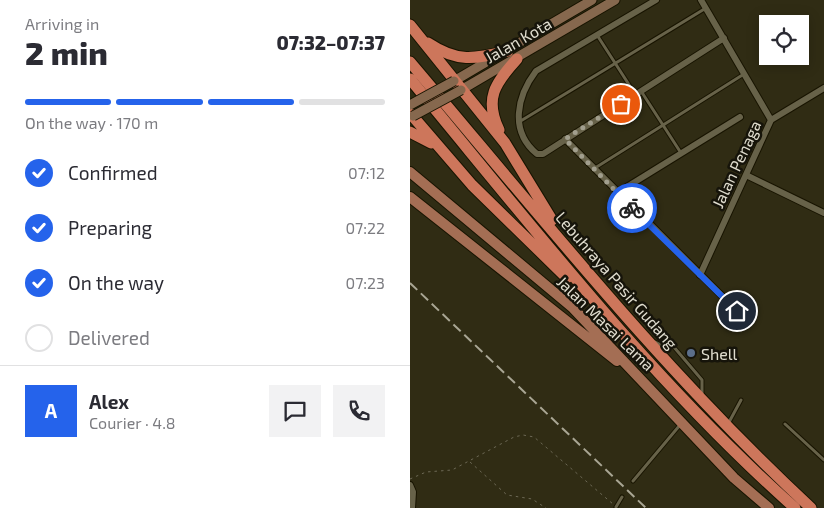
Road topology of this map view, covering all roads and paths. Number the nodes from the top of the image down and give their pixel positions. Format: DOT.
graph roads {
  1 [pos="592,0"];
  2 [pos="615,0"];
  3 [pos="656,0"];
  4 [pos="701,0"];
  5 [pos="706,8"];
  6 [pos="410,25"];
  7 [pos="597,35"];
  8 [pos="421,38"];
  9 [pos="724,38"];
  10 [pos="508,51"];
  11 [pos="517,59"];
  12 [pos="410,62"];
  13 [pos="616,65"];
  14 [pos="744,74"];
  15 [pos="410,79"];
  16 [pos="454,81"];
  17 [pos="824,88"];
  18 [pos="461,90"];
  19 [pos="638,93"];
  20 [pos="411,113"];
  21 [pos="740,118"];
  22 [pos="771,120"];
  23 [pos="519,122"];
  24 [pos="663,124"];
  25 [pos="410,132"];
  26 [pos="565,139"];
  27 [pos="505,143"];
  28 [pos="442,152"];
  29 [pos="682,153"];
  30 [pos="594,169"];
  31 [pos="410,172"];
  32 [pos="746,174"];
  33 [pos="616,193"];
  34 [pos="410,197"];
  35 [pos="824,213"];
  36 [pos="579,261"];
  37 [pos="700,275"];
  38 [pos="591,298"];
  39 [pos="737,311"];
  40 [pos="592,328"];
  41 [pos="584,335"];
  42 [pos="637,374"];
  43 [pos="741,400"];
  44 [pos="682,423"];
  45 [pos="785,424"];
  46 [pos="727,426"];
  47 [pos="824,460"];
  48 [pos="469,461"];
  49 [pos="410,479"];
  50 [pos="633,481"];
  51 [pos="410,485"];
  52 [pos="622,497"];
  53 [pos="616,507"];
  54 [pos="412,508"];
  55 [pos="546,508"];
  56 [pos="769,508"];
  57 [pos="795,508"];
  58 [pos="811,508"];
  1 -- 10 [label="main road, Jalan Kota"];
  2 -- 11 [label="main road, Jalan Kota"];
  3 -- 7 [label="street"];
  4 -- 5 [label="street"];
  5 -- 9 [label="street"];
  5 -- 13 [label="lane"];
  6 -- 8 [label="highway"];
  7 -- 13 [label="lane"];
  7 -- 23 [label="street"];
  8 -- 10 [label="highway"];
  8 -- 16 [label="highway"];
  9 -- 14 [label="street"];
  9 -- 19 [label="street"];
  10 -- 16 [label="main road, Jalan Kota"];
  11 -- 18 [label="main road, Jalan Kota"];
  11 -- 27 [label="highway"];
  12 -- 36 [label="highway, Lebuhraya Pasir Gudang"];
  13 -- 19 [label="lane"];
  13 -- 23 [label="lane"];
  14 -- 22 [label="street"];
  14 -- 24 [label="lane"];
  15 -- 38 [label="highway, Lebuhraya Pasir Gudang"];
  16 -- 18 [label="highway"];
  16 -- 20 [label="main road, Jalan Kota, bridge"];
  17 -- 22 [label="street, Jalan Penaga"];
  18 -- 20 [label="main road, Jalan Kota, bridge"];
  18 -- 27 [label="highway"];
  19 -- 24 [label="lane"];
  19 -- 26 [label="street"];
  20 -- 28 [label="highway"];
  21 -- 29 [label="street"];
  22 -- 32 [label="street, Jalan Penaga"];
  23 -- 26 [label="street"];
  24 -- 29 [label="lane"];
  24 -- 30 [label="lane"];
  25 -- 28 [label="highway"];
  26 -- 30 [label="street"];
  27 -- 36 [label="highway"];
  28 -- 38 [label="highway"];
  29 -- 33 [label="street"];
  30 -- 33 [label="street"];
  31 -- 40 [label="main road, Jalan Masai Lama"];
  32 -- 35 [label="street"];
  32 -- 37 [label="street, Jalan Penaga"];
  33 -- 37 [label="street"];
  34 -- 41 [label="main road"];
  36 -- 46 [label="highway, Lebuhraya Pasir Gudang"];
  37 -- 39 [label="street"];
  38 -- 57 [label="highway, Lebuhraya Pasir Gudang"];
  40 -- 41 [label="main road"];
  40 -- 42 [label="main road, Jalan Masai Lama"];
  41 -- 42 [label="main road"];
  42 -- 44 [label="main road, Jalan Masai Lama"];
  43 -- 46 [label="lane"];
  44 -- 50 [label="lane"];
  44 -- 56 [label="main road, Jalan Masai Lama"];
  45 -- 47 [label="lane"];
  46 -- 58 [label="highway, Lebuhraya Pasir Gudang"];
  48 -- 49 [label="path"];
  48 -- 53 [label="path"];
  48 -- 55 [label="path"];
  51 -- 54 [label="street"];
  52 -- 53 [label="lane"];
}
